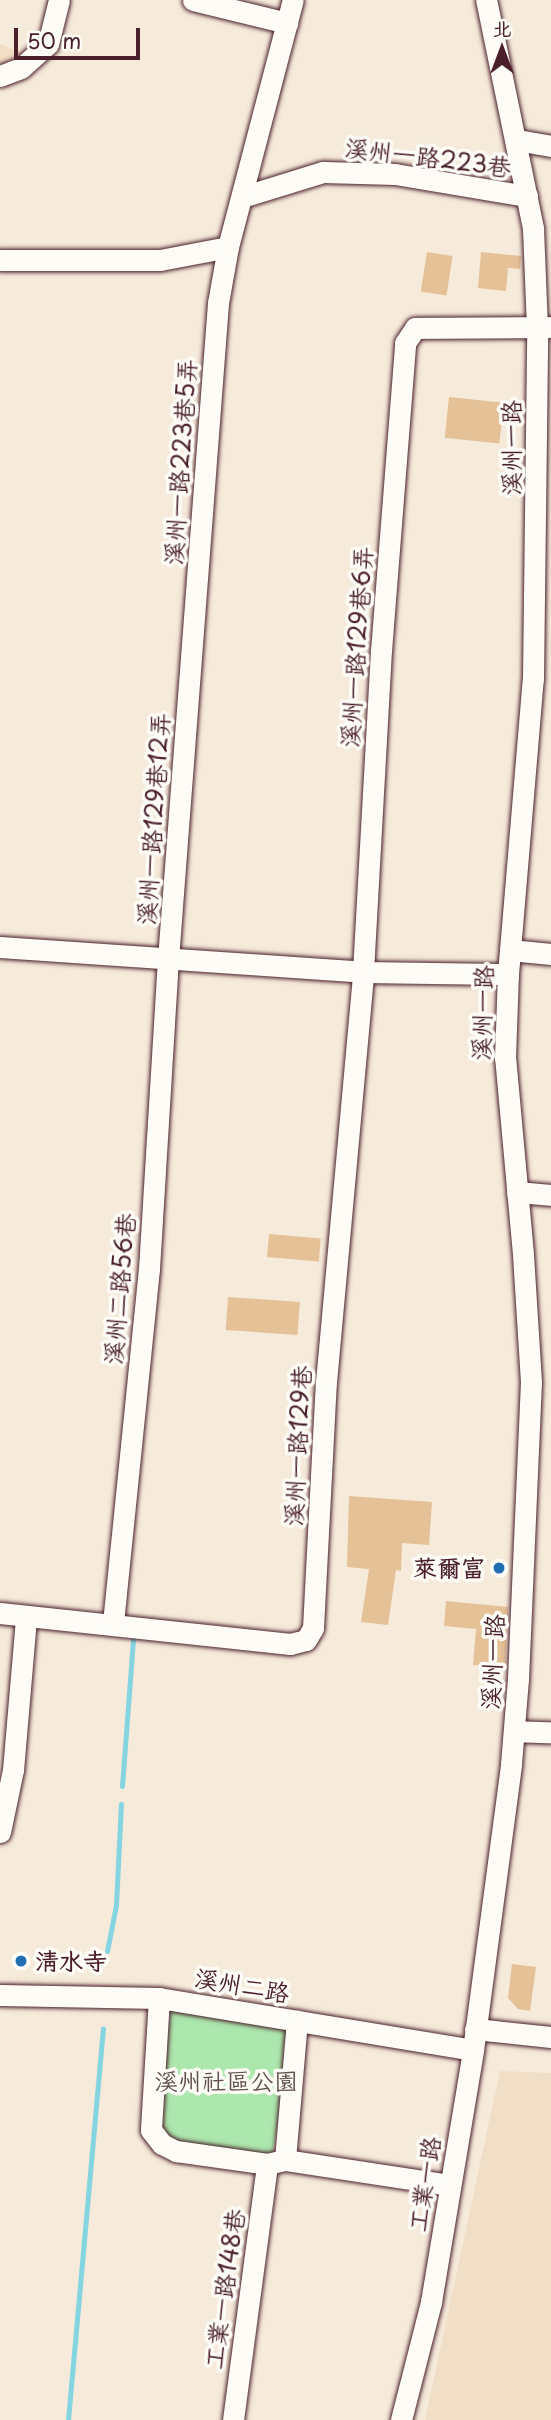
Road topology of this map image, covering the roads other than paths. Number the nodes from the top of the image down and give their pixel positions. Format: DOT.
graph roads {
  1 [pos="59,0"];
  2 [pos="193,0"];
  3 [pos="293,0"];
  4 [pos="486,0"];
  5 [pos="287,23"];
  6 [pos="0,76"];
  7 [pos="517,140"];
  8 [pos="551,146"];
  9 [pos="527,196"];
  10 [pos="242,197"];
  11 [pos="228,247"];
  12 [pos="0,260"];
  13 [pos="544,328"];
  14 [pos="542,680"];
  15 [pos="189,682"];
  16 [pos="0,947"];
  17 [pos="510,950"];
  18 [pos="551,954"];
  19 [pos="169,960"];
  20 [pos="363,972"];
  21 [pos="508,974"];
  22 [pos="517,1192"];
  23 [pos="551,1195"];
  24 [pos="0,1614"];
  25 [pos="26,1617"];
  26 [pos="113,1623"];
  27 [pos="514,1731"];
  28 [pos="551,1732"];
  29 [pos="8,1734"];
  30 [pos="7,1769"];
  31 [pos="0,1832"];
  32 [pos="0,1995"];
  33 [pos="159,1998"];
  34 [pos="297,2021"];
  35 [pos="475,2029"];
  36 [pos="551,2037"];
  37 [pos="472,2050"];
  38 [pos="276,2162"];
  39 [pos="450,2185"];
  40 [pos="233,2420"];
  41 [pos="401,2420"];
  1 -- 6 [label="street"];
  2 -- 5 [label="street"];
  3 -- 5 [label="street, 溪州一路223巷5弄"];
  4 -- 7 [label="street, 溪州一路"];
  5 -- 10 [label="street, 溪州一路223巷5弄"];
  7 -- 8 [label="street"];
  7 -- 9 [label="street, 溪州一路"];
  9 -- 10 [label="street, 溪州一路223巷"];
  9 -- 13 [label="street, 溪州一路"];
  10 -- 11 [label="street, 溪州一路223巷5弄"];
  11 -- 12 [label="street"];
  11 -- 15 [label="street, 溪州一路223巷5弄"];
  13 -- 14 [label="street, 溪州一路"];
  13 -- 20 [label="street, 溪州一路129巷6弄"];
  14 -- 17 [label="street, 溪州一路"];
  15 -- 19 [label="street, 溪州一路129巷12弄"];
  16 -- 19 [label="street"];
  17 -- 18 [label="street"];
  17 -- 21 [label="street, 溪州一路"];
  19 -- 20 [label="street"];
  19 -- 26 [label="street, 溪州二路56巷"];
  20 -- 21 [label="street"];
  20 -- 26 [label="street, 溪州一路129巷"];
  21 -- 22 [label="street, 溪州一路"];
  22 -- 23 [label="street"];
  22 -- 27 [label="street, 溪州一路"];
  24 -- 25 [label="street, 溪州一路129巷"];
  25 -- 26 [label="street, 溪州一路129巷"];
  25 -- 29 [label="street"];
  27 -- 28 [label="street"];
  27 -- 35 [label="street, 溪州一路"];
  29 -- 30 [label="street"];
  30 -- 31 [label="street"];
  32 -- 33 [label="street, 溪州二路"];
  33 -- 34 [label="street, 溪州二路"];
  33 -- 38 [label="street"];
  34 -- 37 [label="street, 溪州二路"];
  34 -- 38 [label="street, 工業一路148巷"];
  35 -- 36 [label="street"];
  35 -- 37 [label="street, 工業一路"];
  37 -- 39 [label="street, 工業一路"];
  38 -- 39 [label="street"];
  38 -- 40 [label="street, 工業一路148巷"];
  39 -- 41 [label="street, 工業一路"];
}
